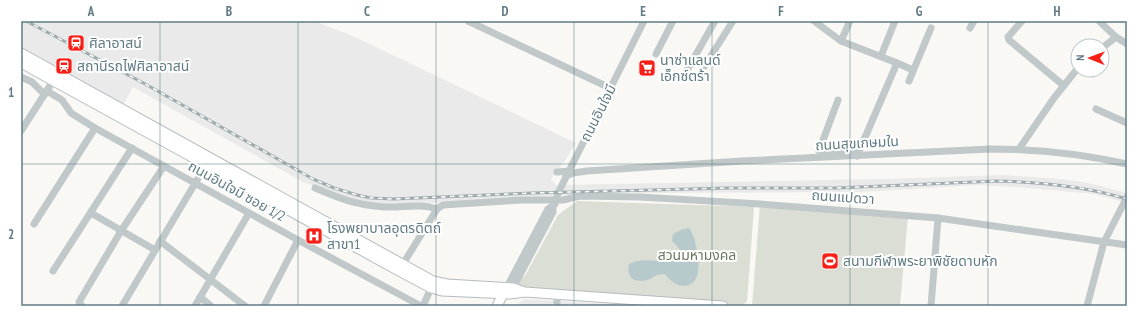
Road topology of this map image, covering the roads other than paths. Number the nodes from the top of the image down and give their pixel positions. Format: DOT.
graph roads {
  1 [pos="468,21"];
  2 [pos="644,21"];
  3 [pos="674,21"];
  4 [pos="715,21"];
  5 [pos="733,21"];
  6 [pos="814,21"];
  7 [pos="850,21"];
  8 [pos="896,21"];
  9 [pos="974,21"];
  10 [pos="1022,21"];
  11 [pos="1099,21"];
  12 [pos="931,28"];
  13 [pos="970,28"];
  14 [pos="1116,37"];
  15 [pos="841,41"];
  16 [pos="1110,42"];
  17 [pos="1127,44"];
  18 [pos="21,53"];
  19 [pos="656,54"];
  20 [pos="881,56"];
  21 [pos="21,63"];
  22 [pos="897,63"];
  23 [pos="702,70"];
  24 [pos="913,70"];
  25 [pos="38,72"];
  26 [pos="686,72"];
  27 [pos="21,77"];
  28 [pos="1070,78"];
  29 [pos="54,81"];
  30 [pos="909,81"];
  31 [pos="32,82"];
  32 [pos="1063,86"];
  33 [pos="610,88"];
  34 [pos="46,92"];
  35 [pos="838,100"];
  36 [pos="105,104"];
  37 [pos="1096,109"];
  38 [pos="1127,123"];
  39 [pos="94,128"];
  40 [pos="21,131"];
  41 [pos="132,148"];
  42 [pos="1019,149"];
  43 [pos="858,152"];
  44 [pos="572,163"];
  45 [pos="1127,164"];
  46 [pos="206,165"];
  47 [pos="164,166"];
  48 [pos="587,171"];
  49 [pos="557,172"];
  50 [pos="567,174"];
  51 [pos="196,183"];
  52 [pos="315,188"];
  53 [pos="558,192"];
  54 [pos="1127,197"];
  55 [pos="565,199"];
  56 [pos="554,203"];
  57 [pos="437,208"];
  58 [pos="91,213"];
  59 [pos="248,213"];
  60 [pos="938,218"];
  61 [pos="34,224"];
  62 [pos="121,231"];
  63 [pos="298,240"];
  64 [pos="160,241"];
  65 [pos="1104,242"];
  66 [pos="1127,245"];
  67 [pos="155,250"];
  68 [pos="403,264"];
  69 [pos="54,270"];
  70 [pos="210,279"];
  71 [pos="431,288"];
  72 [pos="508,291"];
  73 [pos="557,294"];
  74 [pos="200,297"];
  75 [pos="82,306"];
  76 [pos="122,306"];
  77 [pos="195,306"];
  78 [pos="211,306"];
  79 [pos="244,306"];
  80 [pos="264,306"];
  81 [pos="422,306"];
  82 [pos="497,306"];
  83 [pos="503,306"];
  84 [pos="557,306"];
  85 [pos="717,306"];
  86 [pos="931,306"];
  87 [pos="1087,306"];
  1 -- 33 [label="street"];
  2 -- 33 [label="street, ถนนอินใจมี"];
  3 -- 19 [label="street"];
  4 -- 26 [label="street"];
  5 -- 23 [label="street"];
  6 -- 15 [label="street"];
  7 -- 15 [label="street"];
  8 -- 20 [label="street"];
  9 -- 13 [label="street"];
  10 -- 32 [label="street"];
  11 -- 14 [label="street"];
  12 -- 24 [label="street"];
  14 -- 16 [label="street"];
  14 -- 17 [label="street"];
  15 -- 20 [label="street"];
  18 -- 36 [label="main road"];
  20 -- 22 [label="street"];
  21 -- 25 [label="main road"];
  22 -- 24 [label="street"];
  22 -- 43 [label="street"];
  24 -- 30 [label="street"];
  25 -- 29 [label="main road"];
  25 -- 31 [label="street"];
  27 -- 31 [label="street, ถนนอินใจมี ซอย 1/2"];
  28 -- 32 [label="street"];
  29 -- 34 [label="street"];
  29 -- 36 [label="main road"];
  31 -- 34 [label="street, ถนนอินใจมี ซอย 1/2"];
  32 -- 42 [label="street"];
  33 -- 44 [label="street, ถนนอินใจมี"];
  34 -- 39 [label="street, ถนนอินใจมี ซอย 1/2"];
  34 -- 40 [label="street"];
  35 -- 43 [label="street"];
  36 -- 46 [label="main road"];
  36 -- 68 [label="main road"];
  37 -- 38 [label="street"];
  39 -- 41 [label="street, ถนนอินใจมี ซอย 1/2"];
  39 -- 61 [label="street"];
  41 -- 47 [label="street, ถนนอินใจมี ซอย 1/2"];
  41 -- 58 [label="street"];
  42 -- 43 [label="street, ถนนสุขเกษมใน"];
  42 -- 45 [label="street, ถนนสุขเกษมใน"];
  43 -- 48 [label="street, ถนนสุขเกษมใน"];
  44 -- 48 [label="street"];
  44 -- 50 [label="street, ถนนอินใจมี"];
  46 -- 51 [label="street"];
  46 -- 71 [label="main road"];
  47 -- 51 [label="street, ถนนอินใจมี ซอย 1/2"];
  47 -- 62 [label="street"];
  48 -- 50 [label="street, ถนนสุขเกษมใน"];
  49 -- 50 [label="street, ถนนสุขเกษมใน"];
  50 -- 53 [label="street, ถนนอินใจมี"];
  51 -- 59 [label="street, ถนนอินใจมี ซอย 1/2"];
  51 -- 64 [label="street"];
  52 -- 57 [label="street"];
  53 -- 55 [label="street"];
  53 -- 56 [label="street, ถนนอินใจมี"];
  54 -- 65 [label="street"];
  55 -- 56 [label="street"];
  55 -- 60 [label="street, ถนนแปดวา"];
  56 -- 57 [label="street"];
  56 -- 72 [label="street, ถนนอินใจมี"];
  57 -- 68 [label="street"];
  58 -- 62 [label="street"];
  58 -- 69 [label="street"];
  59 -- 63 [label="street, ถนนอินใจมี ซอย 1/2"];
  59 -- 70 [label="street"];
  60 -- 65 [label="street, ถนนแปดวา"];
  60 -- 86 [label="street"];
  62 -- 67 [label="street"];
  62 -- 75 [label="street"];
  63 -- 80 [label="street"];
  63 -- 81 [label="street, ถนนอินใจมี ซอย 1/2"];
  64 -- 67 [label="street"];
  64 -- 70 [label="street"];
  65 -- 66 [label="street, ถนนแปดวา"];
  65 -- 87 [label="street"];
  67 -- 76 [label="street"];
  68 -- 72 [label="main road"];
  70 -- 74 [label="street"];
  70 -- 79 [label="street"];
  71 -- 72 [label="main road"];
  71 -- 81 [label="street"];
  72 -- 73 [label="main road"];
  72 -- 82 [label="main road, ถนนอินใจมี"];
  72 -- 83 [label="main road, ถนนอินใจมี"];
  73 -- 84 [label="street"];
  73 -- 85 [label="main road"];
  74 -- 77 [label="street"];
  74 -- 78 [label="street"];
}
